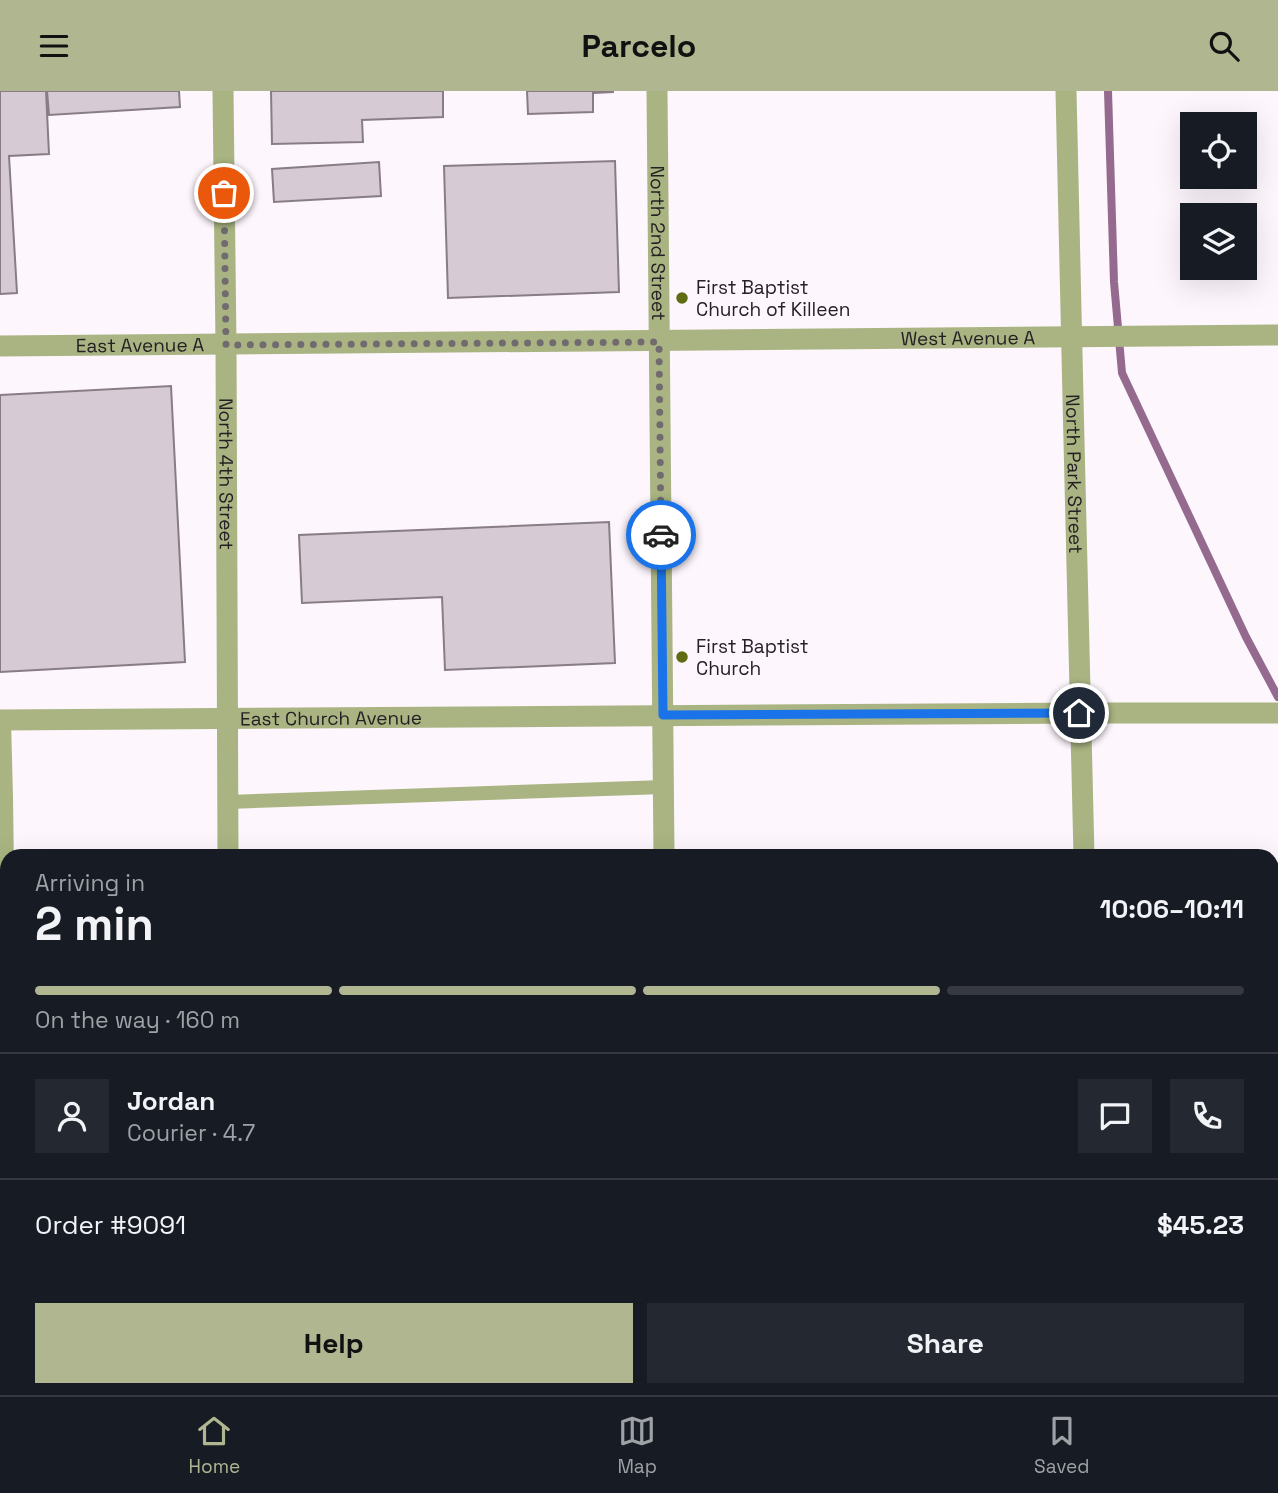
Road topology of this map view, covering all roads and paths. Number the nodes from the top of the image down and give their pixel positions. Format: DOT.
graph roads {
  1 [pos="223,91"];
  2 [pos="657,91"];
  3 [pos="1066,91"];
  4 [pos="1278,335"];
  5 [pos="1082,336"];
  6 [pos="659,342"];
  7 [pos="226,345"];
  8 [pos="0,346"];
  9 [pos="1079,713"];
  10 [pos="1278,713"];
  11 [pos="663,715"];
  12 [pos="226,719"];
  13 [pos="2,720"];
  14 [pos="664,787"];
  15 [pos="3,797"];
  16 [pos="227,802"];
  17 [pos="6,849"];
  18 [pos="228,849"];
  19 [pos="664,849"];
  20 [pos="1084,849"];
  1 -- 7 [label="street, North 4th Street"];
  2 -- 6 [label="street, North 2nd Street"];
  3 -- 5 [label="street, North Park Street"];
  4 -- 5 [label="street, West Avenue A"];
  5 -- 6 [label="street, West Avenue A"];
  5 -- 9 [label="street, North Park Street"];
  6 -- 7 [label="street, East Avenue A"];
  6 -- 11 [label="street, North 2nd Street"];
  7 -- 8 [label="street, East Avenue A"];
  7 -- 12 [label="street, North 4th Street"];
  9 -- 10 [label="street, East Church Avenue"];
  9 -- 11 [label="street, East Church Avenue"];
  9 -- 20 [label="street, North Park Street"];
  11 -- 12 [label="street, East Church Avenue"];
  11 -- 14 [label="street, North 2nd Street"];
  12 -- 13 [label="street, East Church Avenue"];
  12 -- 16 [label="street, North 4th Street"];
  13 -- 15 [label="lane"];
  14 -- 16 [label="lane"];
  14 -- 19 [label="street, North 2nd Street"];
  15 -- 17 [label="lane"];
  16 -- 18 [label="street, North 4th Street"];
}
